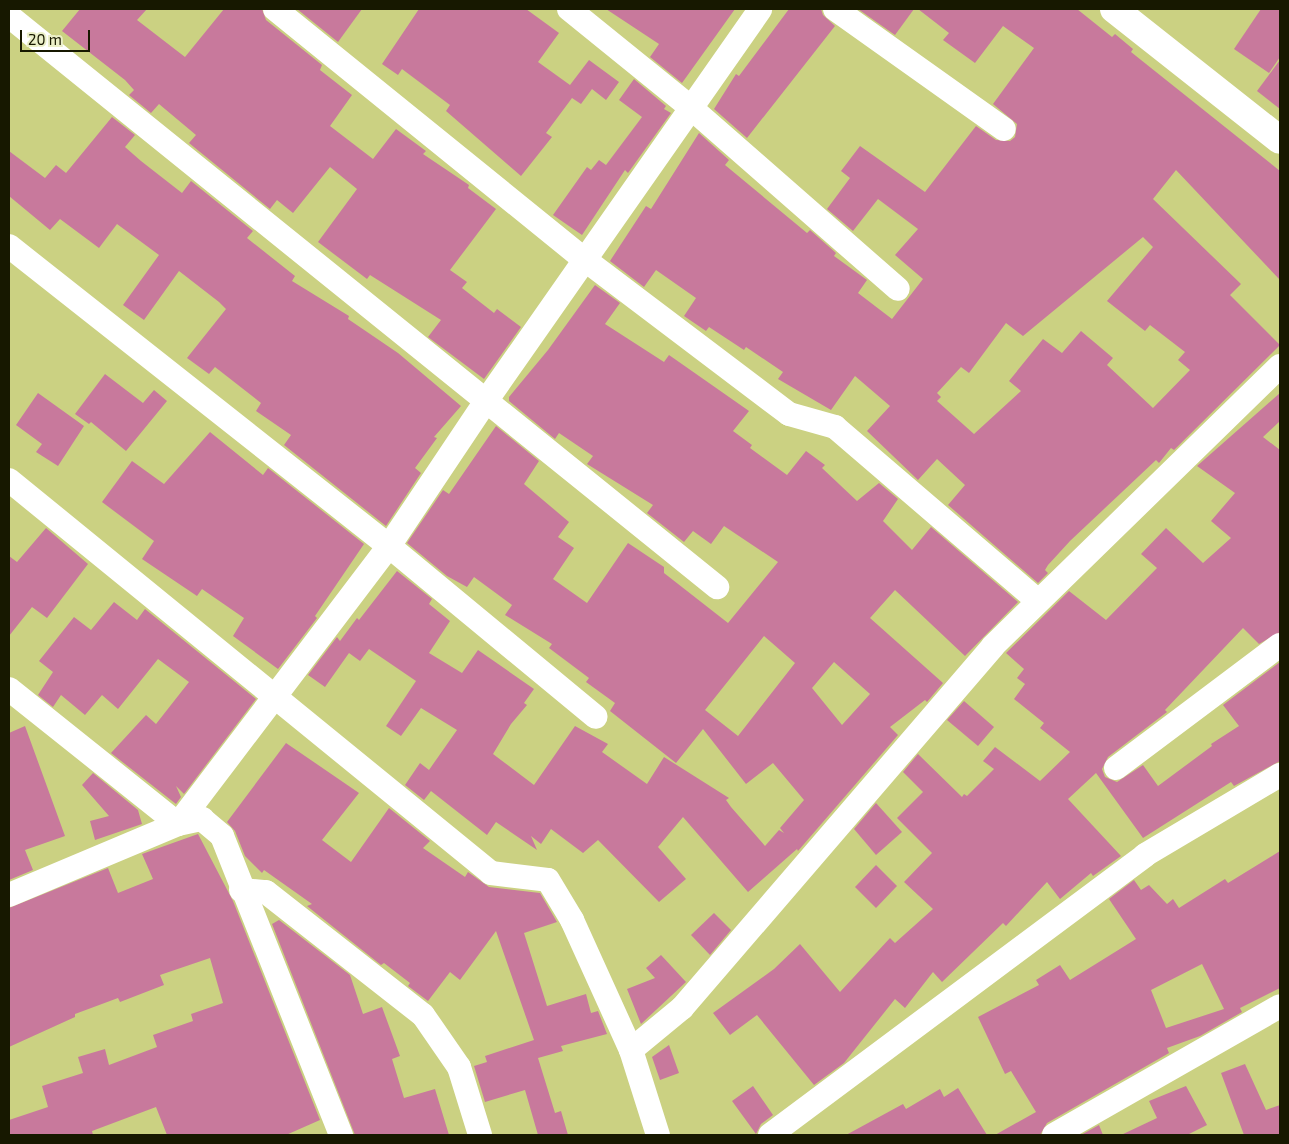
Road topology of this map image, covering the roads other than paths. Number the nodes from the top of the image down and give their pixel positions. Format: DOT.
graph roads {
  1 [pos="275,9"];
  2 [pos="569,9"];
  3 [pos="760,9"];
  4 [pos="835,9"];
  5 [pos="1114,9"];
  6 [pos="9,16"];
  7 [pos="690,107"];
  8 [pos="1004,130"];
  9 [pos="1280,140"];
  10 [pos="9,246"];
  11 [pos="584,259"];
  12 [pos="898,289"];
  13 [pos="1280,366"];
  14 [pos="486,401"];
  15 [pos="9,480"];
  16 [pos="389,546"];
  17 [pos="717,587"];
  18 [pos="1037,600"];
  19 [pos="1280,644"];
  20 [pos="9,689"];
  21 [pos="275,696"];
  22 [pos="596,717"];
  23 [pos="1116,768"];
  24 [pos="1280,775"];
  25 [pos="178,824"];
  26 [pos="241,890"];
  27 [pos="9,895"];
  28 [pos="1280,1006"];
  29 [pos="631,1050"];
  30 [pos="335,1134"];
  31 [pos="480,1135"];
  32 [pos="658,1135"];
  33 [pos="770,1135"];
  34 [pos="1054,1135"];
  1 -- 11 [label="street"];
  2 -- 7 [label="street"];
  3 -- 7 [label="street"];
  4 -- 8 [label="street"];
  5 -- 9 [label="street"];
  6 -- 14 [label="street"];
  7 -- 11 [label="street"];
  7 -- 12 [label="street"];
  10 -- 16 [label="street"];
  11 -- 14 [label="street"];
  11 -- 18 [label="street"];
  13 -- 18 [label="street"];
  14 -- 16 [label="street"];
  14 -- 17 [label="street"];
  15 -- 21 [label="street"];
  16 -- 21 [label="street"];
  16 -- 22 [label="street"];
  18 -- 29 [label="street"];
  19 -- 23 [label="street"];
  20 -- 25 [label="street"];
  21 -- 25 [label="street"];
  21 -- 29 [label="street"];
  24 -- 33 [label="street"];
  25 -- 26 [label="street"];
  25 -- 27 [label="street"];
  26 -- 30 [label="street"];
  26 -- 31 [label="street"];
  28 -- 34 [label="street"];
  29 -- 32 [label="street"];
}
